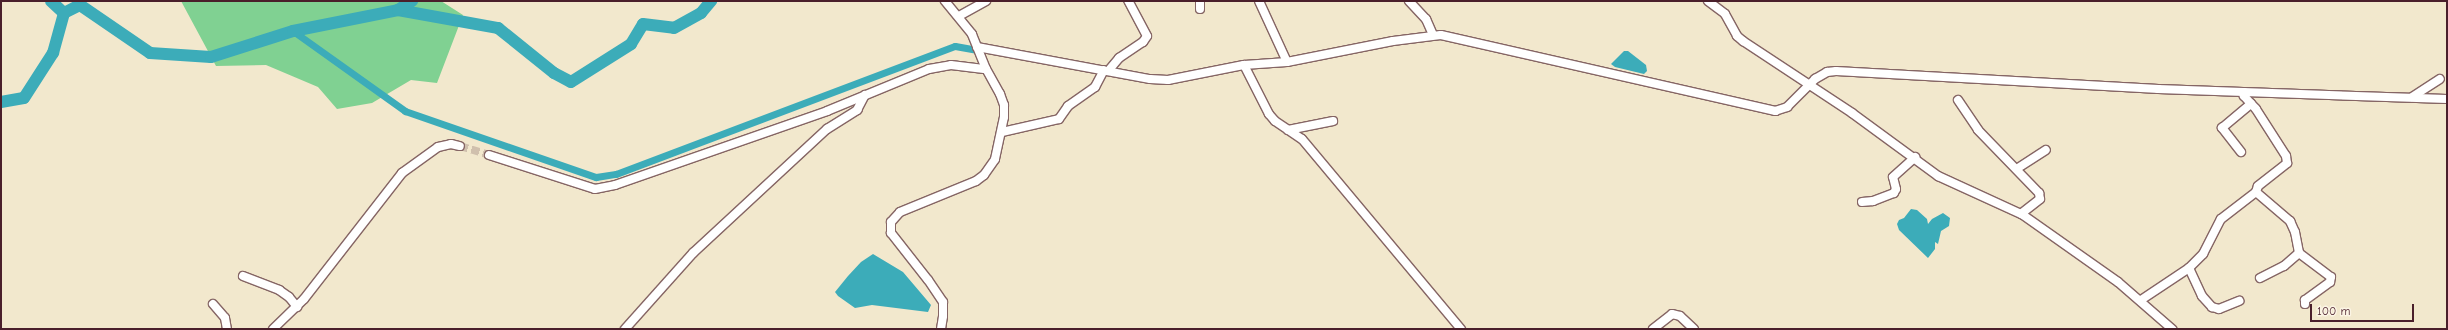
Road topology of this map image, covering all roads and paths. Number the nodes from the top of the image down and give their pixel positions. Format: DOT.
graph roads {
  1 [pos="986,1"];
  2 [pos="1128,1"];
  3 [pos="1258,1"];
  4 [pos="1409,1"];
  5 [pos="948,2"];
  6 [pos="1712,2"];
  7 [pos="959,16"];
  8 [pos="1434,35"];
  9 [pos="979,50"];
  10 [pos="1287,62"];
  11 [pos="985,67"];
  12 [pos="1246,70"];
  13 [pos="1104,73"];
  14 [pos="2440,79"];
  15 [pos="1812,86"];
  16 [pos="865,95"];
  17 [pos="2412,97"];
  18 [pos="2247,98"];
  19 [pos="2447,99"];
  20 [pos="1958,100"];
  21 [pos="1332,121"];
  22 [pos="1288,130"];
  23 [pos="1002,132"];
  24 [pos="460,146"];
  25 [pos="2046,150"];
  26 [pos="2241,152"];
  27 [pos="489,155"];
  28 [pos="1915,157"];
  29 [pos="2018,168"];
  30 [pos="2256,192"];
  31 [pos="1862,202"];
  32 [pos="2022,214"];
  33 [pos="2299,253"];
  34 [pos="2189,268"];
  35 [pos="242,276"];
  36 [pos="2260,278"];
  37 [pos="2141,300"];
  38 [pos="2239,301"];
  39 [pos="214,304"];
  40 [pos="2305,304"];
  41 [pos="297,306"];
  42 [pos="227,329"];
  43 [pos="272,329"];
  44 [pos="625,329"];
  45 [pos="941,329"];
  46 [pos="1461,329"];
  47 [pos="1653,329"];
  48 [pos="1694,329"];
  49 [pos="2172,329"];
  1 -- 7 [label="street"];
  2 -- 13 [label="street"];
  3 -- 10 [label="street"];
  4 -- 8 [label="street"];
  5 -- 7 [label="street"];
  6 -- 15 [label="street"];
  7 -- 9 [label="street"];
  8 -- 10 [label="street"];
  8 -- 15 [label="street"];
  9 -- 11 [label="street"];
  9 -- 13 [label="street"];
  10 -- 12 [label="street"];
  11 -- 16 [label="street"];
  11 -- 23 [label="street"];
  12 -- 13 [label="street"];
  12 -- 22 [label="street"];
  13 -- 23 [label="street"];
  14 -- 17 [label="street"];
  15 -- 18 [label="street"];
  15 -- 28 [label="street"];
  16 -- 27 [label="street"];
  16 -- 44 [label="street"];
  17 -- 18 [label="street"];
  17 -- 19 [label="street"];
  18 -- 26 [label="street"];
  18 -- 30 [label="street"];
  20 -- 29 [label="street"];
  21 -- 22 [label="street"];
  22 -- 46 [label="street"];
  23 -- 45 [label="street"];
  24 -- 41 [label="street"];
  25 -- 29 [label="street"];
  28 -- 31 [label="street"];
  28 -- 32 [label="street"];
  29 -- 32 [label="street"];
  30 -- 33 [label="street"];
  30 -- 34 [label="street"];
  32 -- 37 [label="street"];
  33 -- 36 [label="street"];
  33 -- 40 [label="street"];
  34 -- 37 [label="street"];
  34 -- 38 [label="street"];
  35 -- 41 [label="street"];
  37 -- 49 [label="street"];
  39 -- 42 [label="street"];
  41 -- 43 [label="street"];
  47 -- 48 [label="street"];
}
